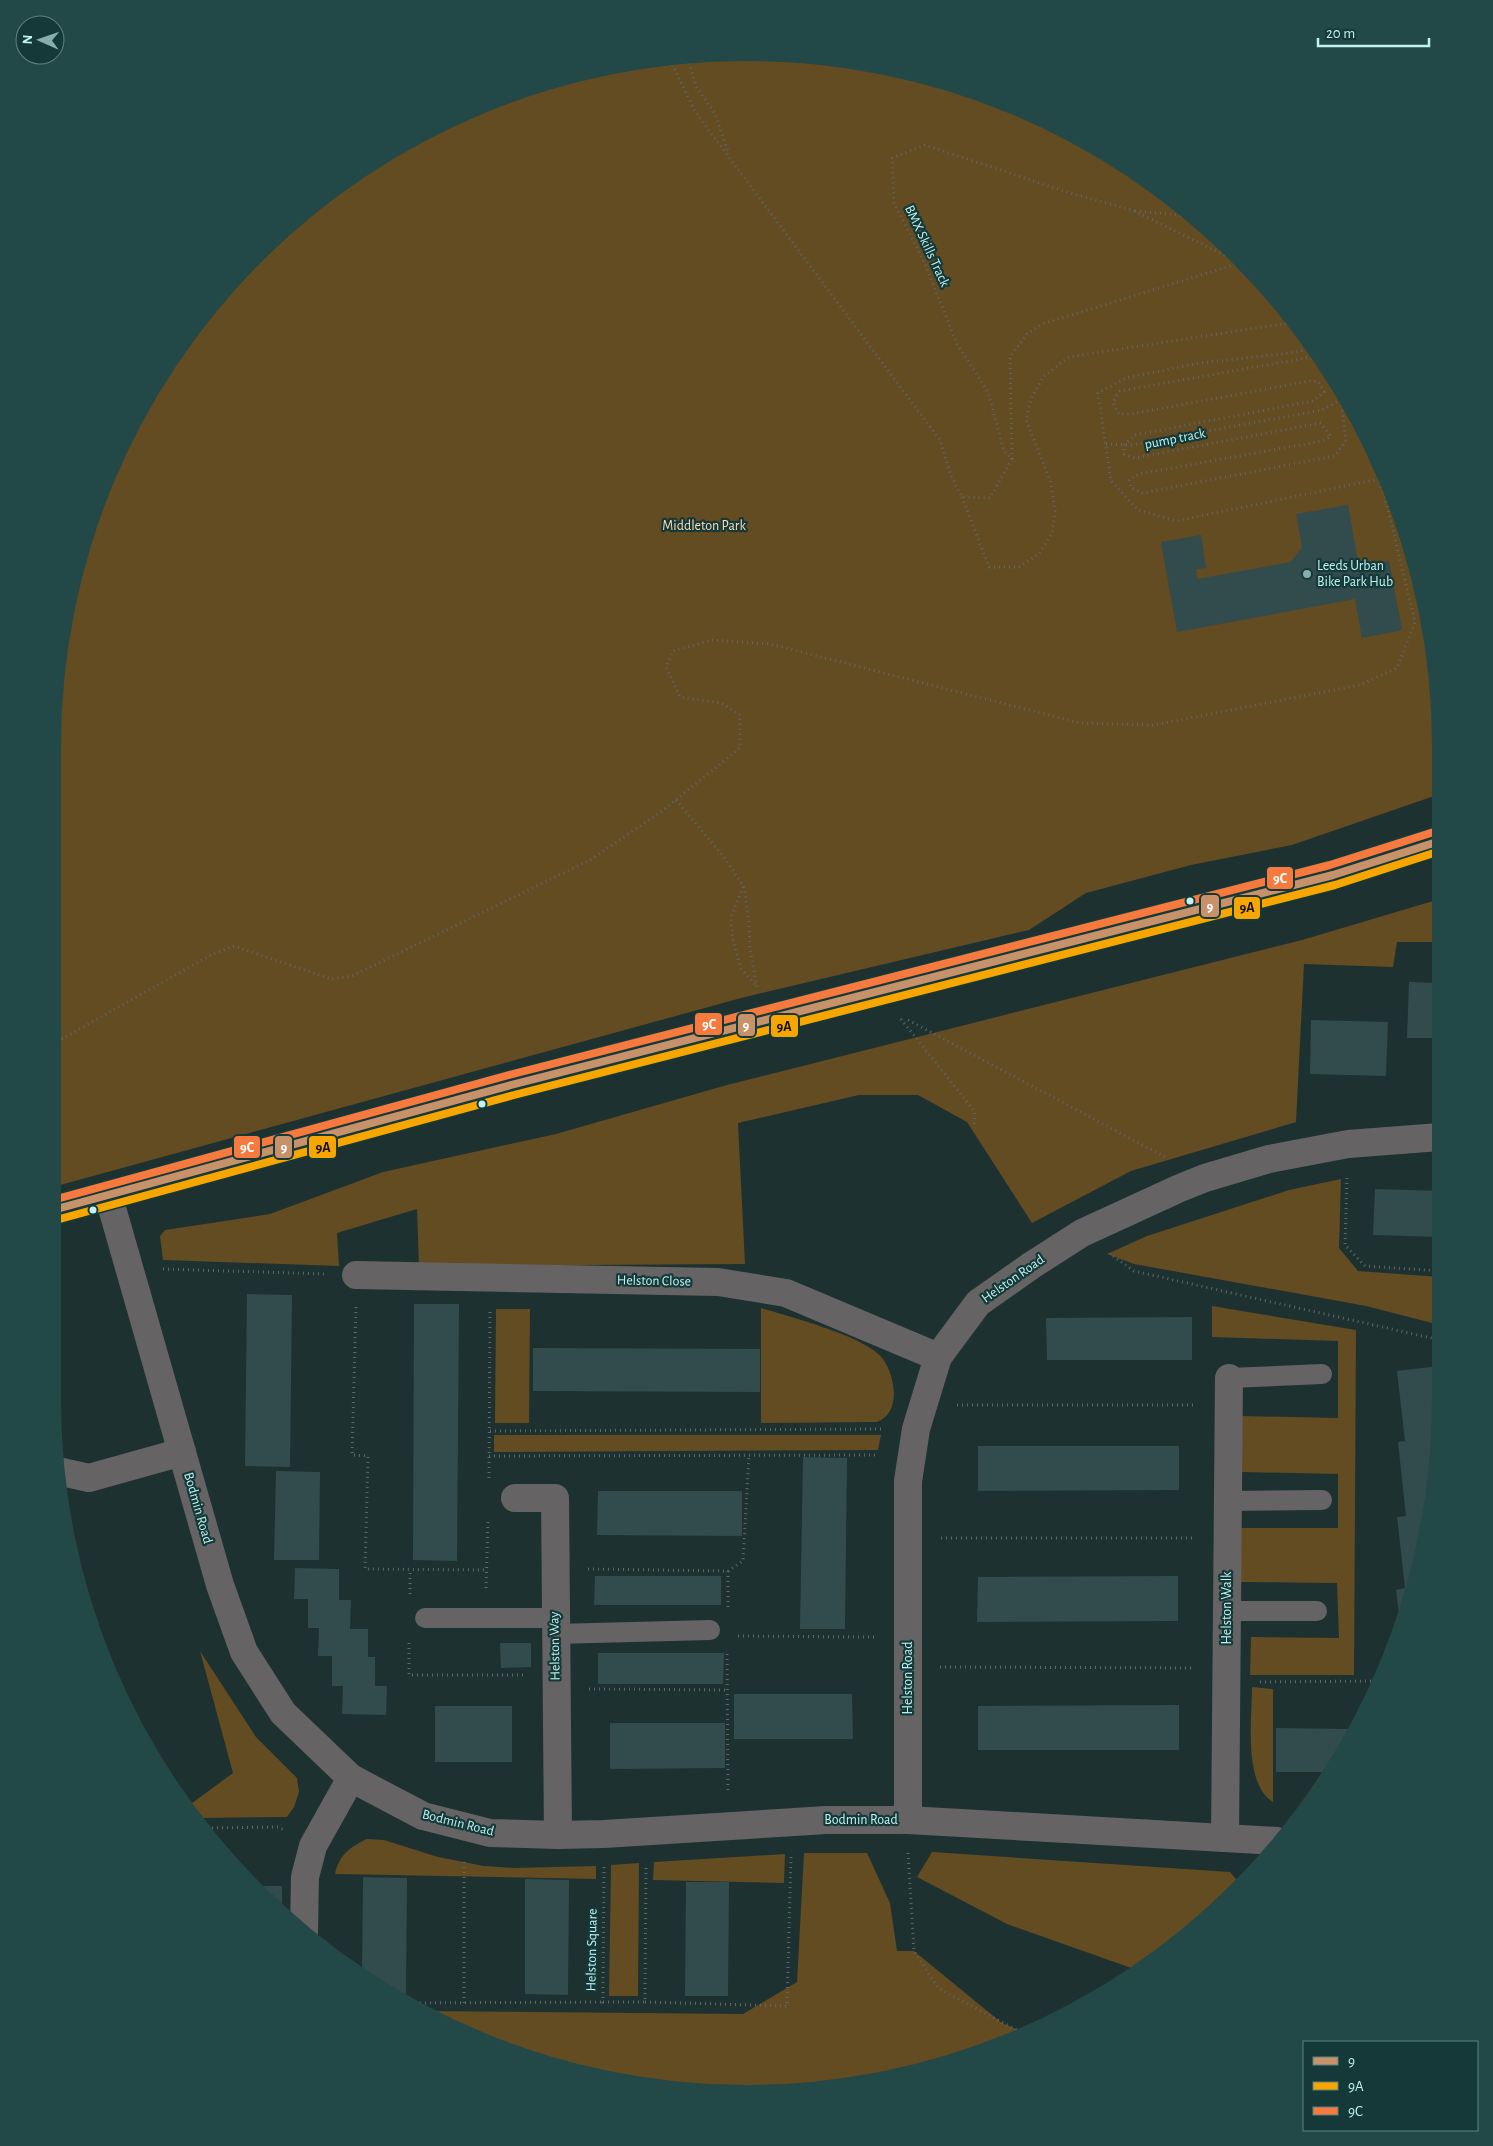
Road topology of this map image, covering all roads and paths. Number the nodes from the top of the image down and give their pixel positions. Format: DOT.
graph roads {
  1 [pos="690,64"];
  2 [pos="673,66"];
  3 [pos="730,157"];
  4 [pos="1132,210"];
  5 [pos="1178,215"];
  6 [pos="1220,252"];
  7 [pos="1233,265"];
  8 [pos="1285,323"];
  9 [pos="1305,350"];
  10 [pos="1310,357"];
  11 [pos="1338,401"];
  12 [pos="1342,408"];
  13 [pos="1106,444"];
  14 [pos="1124,444"];
  15 [pos="1012,459"];
  16 [pos="1378,478"];
  17 [pos="962,497"];
  18 [pos="1386,500"];
  19 [pos="676,800"];
  20 [pos="1432,844"];
  21 [pos="744,887"];
  22 [pos="757,986"];
  23 [pos="763,1020"];
  24 [pos="61,1039"];
  25 [pos="974,1128"];
  26 [pos="1432,1138"];
  27 [pos="1348,1144"];
  28 [pos="1205,1178"];
  29 [pos="108,1194"];
  30 [pos="61,1207"];
  31 [pos="1082,1233"];
  32 [pos="130,1268"];
  33 [pos="1432,1270"];
  34 [pos="356,1275"];
  35 [pos="491,1278"];
  36 [pos="1432,1338"];
  37 [pos="938,1357"];
  38 [pos="1322,1374"];
  39 [pos="1229,1378"];
  40 [pos="1229,1405"];
  41 [pos="917,1430"];
  42 [pos="490,1431"];
  43 [pos="182,1452"];
  44 [pos="749,1455"];
  45 [pos="489,1456"];
  46 [pos="65,1476"];
  47 [pos="489,1481"];
  48 [pos="515,1498"];
  49 [pos="1322,1500"];
  50 [pos="1228,1501"];
  51 [pos="488,1515"];
  52 [pos="908,1538"];
  53 [pos="1228,1538"];
  54 [pos="554,1569"];
  55 [pos="410,1570"];
  56 [pos="487,1570"];
  57 [pos="728,1572"];
  58 [pos="410,1599"];
  59 [pos="728,1608"];
  60 [pos="1227,1611"];
  61 [pos="1317,1611"];
  62 [pos="425,1618"];
  63 [pos="486,1618"];
  64 [pos="555,1626"];
  65 [pos="710,1630"];
  66 [pos="737,1636"];
  67 [pos="409,1637"];
  68 [pos="908,1637"];
  69 [pos="728,1645"];
  70 [pos="907,1667"];
  71 [pos="1227,1675"];
  72 [pos="556,1682"];
  73 [pos="1371,1682"];
  74 [pos="728,1690"];
  75 [pos="351,1778"];
  76 [pos="908,1820"];
  77 [pos="792,1822"];
  78 [pos="728,1825"];
  79 [pos="465,1826"];
  80 [pos="212,1828"];
  81 [pos="647,1830"];
  82 [pos="604,1834"];
  83 [pos="558,1835"];
  84 [pos="1225,1838"];
  85 [pos="1271,1841"];
  86 [pos="313,1846"];
  87 [pos="304,1923"];
  88 [pos="603,2002"];
  89 [pos="645,2002"];
  90 [pos="423,2003"];
  91 [pos="464,2003"];
  92 [pos="1016,2030"];
  1 -- 3 [label="path"];
  2 -- 3 [label="path"];
  3 -- 17 [label="path"];
  4 -- 5 [label="path, BMX Skills Track"];
  4 -- 6 [label="path, BMX Skills Track"];
  4 -- 15 [label="path, BMX Skills Track"];
  7 -- 15 [label="path, BMX Skills Track"];
  8 -- 17 [label="path"];
  9 -- 13 [label="path"];
  10 -- 14 [label="path, pump track"];
  11 -- 14 [label="path"];
  12 -- 14 [label="path, pump track"];
  13 -- 14 [label="path"];
  13 -- 16 [label="path"];
  15 -- 17 [label="path"];
  18 -- 19 [label="path"];
  19 -- 21 [label="path"];
  19 -- 24 [label="path"];
  20 -- 23 [label="street"];
  21 -- 22 [label="path"];
  21 -- 22 [label="path"];
  22 -- 23 [label="path"];
  23 -- 29 [label="street"];
  25 -- 28 [label="path"];
  26 -- 27 [label="street, Helston Road"];
  27 -- 28 [label="street, Helston Road"];
  27 -- 33 [label="path"];
  28 -- 31 [label="street, Helston Road"];
  29 -- 30 [label="street"];
  29 -- 32 [label="street, Bodmin Road"];
  31 -- 36 [label="path"];
  31 -- 37 [label="street, Helston Road"];
  32 -- 34 [label="path"];
  32 -- 43 [label="street, Bodmin Road"];
  34 -- 35 [label="street, Helston Close"];
  34 -- 55 [label="path"];
  35 -- 37 [label="street, Helston Close"];
  35 -- 42 [label="path"];
  37 -- 41 [label="street, Helston Road"];
  38 -- 39 [label="lane"];
  39 -- 40 [label="street, Helston Walk"];
  40 -- 41 [label="path"];
  40 -- 50 [label="street, Helston Walk"];
  41 -- 42 [label="path"];
  41 -- 44 [label="path"];
  41 -- 52 [label="street, Helston Road"];
  42 -- 45 [label="path"];
  43 -- 46 [label="street"];
  43 -- 75 [label="street, Bodmin Road"];
  44 -- 45 [label="path"];
  44 -- 57 [label="path"];
  45 -- 47 [label="path"];
  48 -- 54 [label="street, Helston Way"];
  49 -- 50 [label="lane"];
  50 -- 53 [label="street, Helston Walk"];
  51 -- 56 [label="path"];
  52 -- 53 [label="path"];
  52 -- 68 [label="street, Helston Road"];
  53 -- 60 [label="street, Helston Walk"];
  54 -- 57 [label="path"];
  54 -- 64 [label="street, Helston Way"];
  55 -- 56 [label="path"];
  55 -- 58 [label="path"];
  56 -- 63 [label="path"];
  57 -- 59 [label="path"];
  60 -- 61 [label="lane"];
  60 -- 71 [label="street, Helston Walk"];
  62 -- 63 [label="lane"];
  63 -- 64 [label="lane"];
  64 -- 65 [label="lane"];
  64 -- 72 [label="street, Helston Way"];
  66 -- 68 [label="path"];
  67 -- 72 [label="path"];
  68 -- 70 [label="street, Helston Road"];
  69 -- 74 [label="path"];
  70 -- 71 [label="path"];
  70 -- 76 [label="street, Helston Road"];
  71 -- 73 [label="path"];
  71 -- 84 [label="street, Helston Walk"];
  72 -- 74 [label="path"];
  72 -- 83 [label="street, Helston Way"];
  74 -- 78 [label="path"];
  75 -- 79 [label="street, Bodmin Road"];
  75 -- 86 [label="street"];
  76 -- 77 [label="street, Bodmin Road"];
  76 -- 84 [label="street, Bodmin Road"];
  76 -- 92 [label="path"];
  77 -- 78 [label="street, Bodmin Road"];
  77 -- 89 [label="path, Helston Square"];
  78 -- 81 [label="street, Bodmin Road"];
  79 -- 83 [label="street, Bodmin Road"];
  79 -- 91 [label="path"];
  80 -- 86 [label="path"];
  81 -- 82 [label="street, Bodmin Road"];
  81 -- 89 [label="path"];
  82 -- 83 [label="street, Bodmin Road"];
  82 -- 88 [label="path, Helston Square"];
  84 -- 85 [label="street, Bodmin Road"];
  86 -- 87 [label="street"];
  88 -- 89 [label="path, Helston Square"];
  88 -- 91 [label="path"];
  90 -- 91 [label="path"];
}
